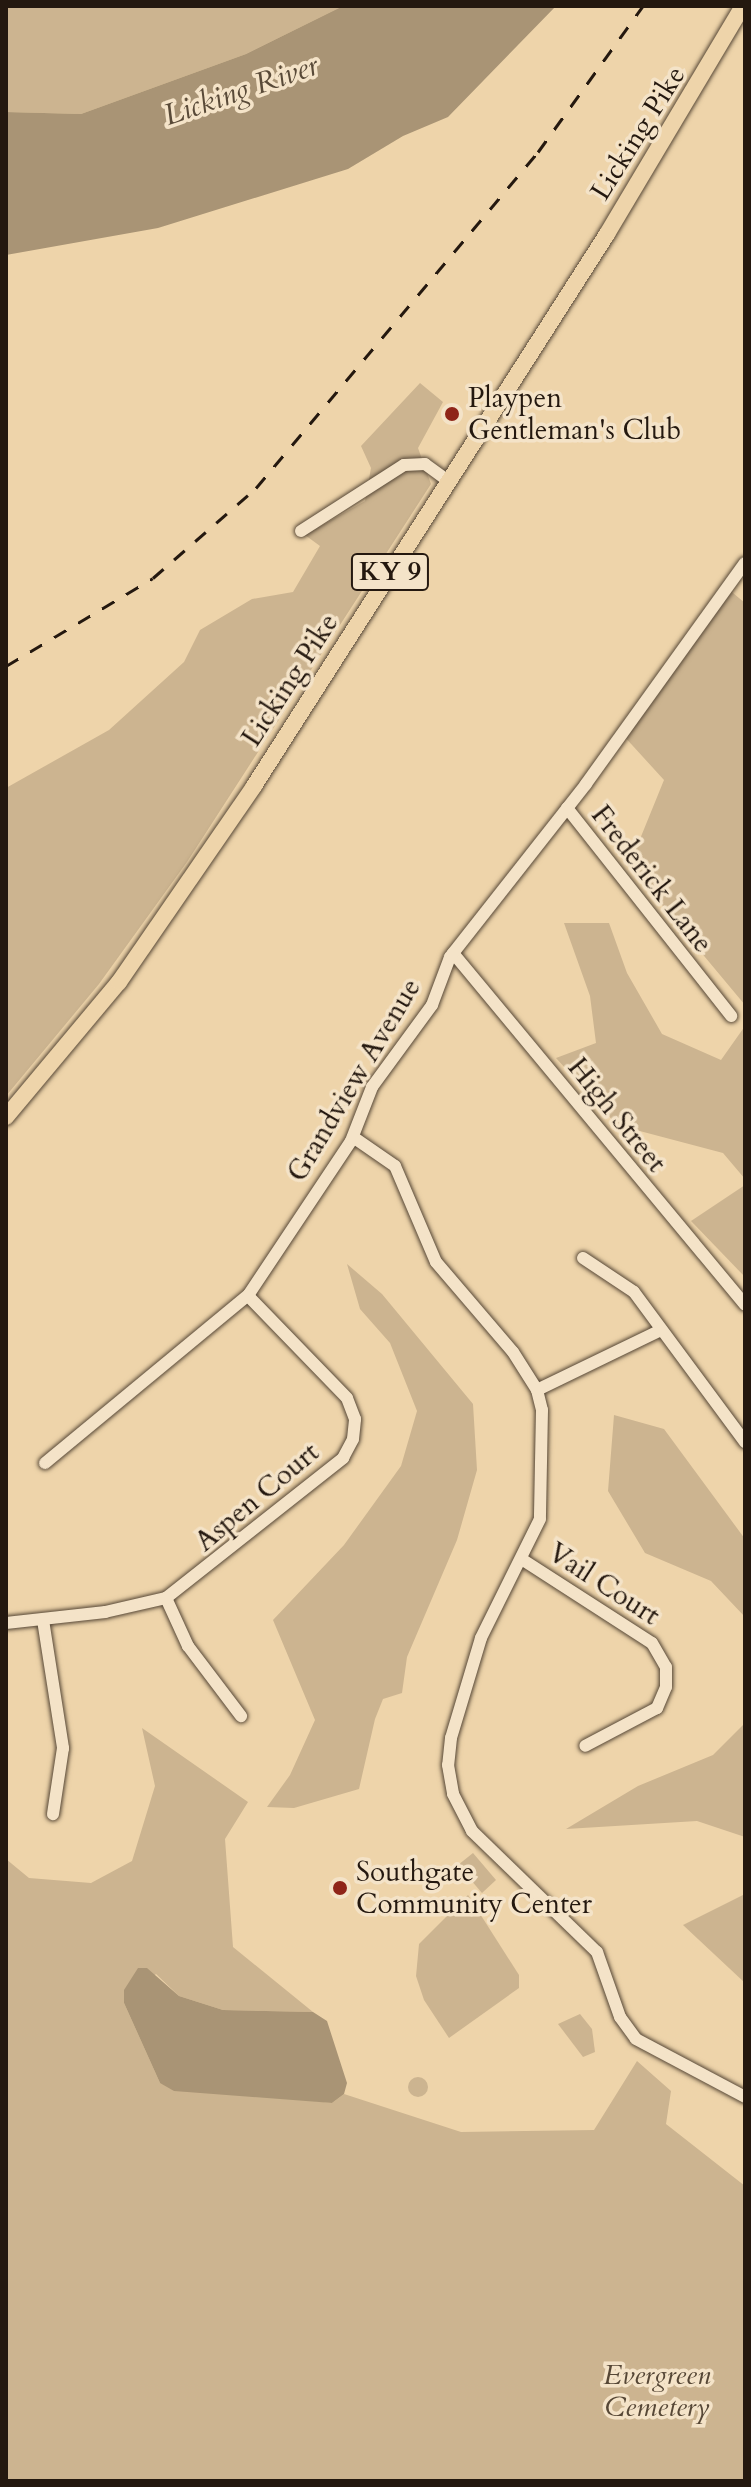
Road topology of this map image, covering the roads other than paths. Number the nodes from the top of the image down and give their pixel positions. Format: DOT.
graph roads {
  1 [pos="743,6"];
  2 [pos="448,481"];
  3 [pos="301,531"];
  4 [pos="745,563"];
  5 [pos="567,808"];
  6 [pos="453,953"];
  7 [pos="731,1016"];
  8 [pos="6,1117"];
  9 [pos="353,1137"];
  10 [pos="583,1258"];
  11 [pos="248,1296"];
  12 [pos="745,1305"];
  13 [pos="661,1330"];
  14 [pos="537,1390"];
  15 [pos="745,1442"];
  16 [pos="45,1463"];
  17 [pos="523,1560"];
  18 [pos="166,1598"];
  19 [pos="43,1620"];
  20 [pos="6,1623"];
  21 [pos="241,1716"];
  22 [pos="585,1746"];
  23 [pos="53,1814"];
  24 [pos="745,2097"];
  1 -- 2 [label="main road, Licking Pike / KY 9"];
  2 -- 3 [label="street"];
  2 -- 8 [label="main road, Licking Pike / KY 9"];
  4 -- 5 [label="street, Grandview Avenue"];
  5 -- 6 [label="street, Grandview Avenue"];
  5 -- 7 [label="street, Frederick Lane"];
  6 -- 9 [label="street, Grandview Avenue"];
  6 -- 12 [label="street, High Street"];
  9 -- 11 [label="street, Grandview Avenue"];
  9 -- 14 [label="street"];
  10 -- 13 [label="street"];
  11 -- 16 [label="street, Grandview Avenue"];
  11 -- 18 [label="street, Aspen Court"];
  13 -- 14 [label="street"];
  13 -- 15 [label="street"];
  14 -- 17 [label="street"];
  17 -- 22 [label="street, Vail Court"];
  17 -- 24 [label="street"];
  18 -- 19 [label="street, Aspen Court"];
  18 -- 21 [label="street"];
  19 -- 20 [label="street, Aspen Court"];
  19 -- 23 [label="street"];
}
